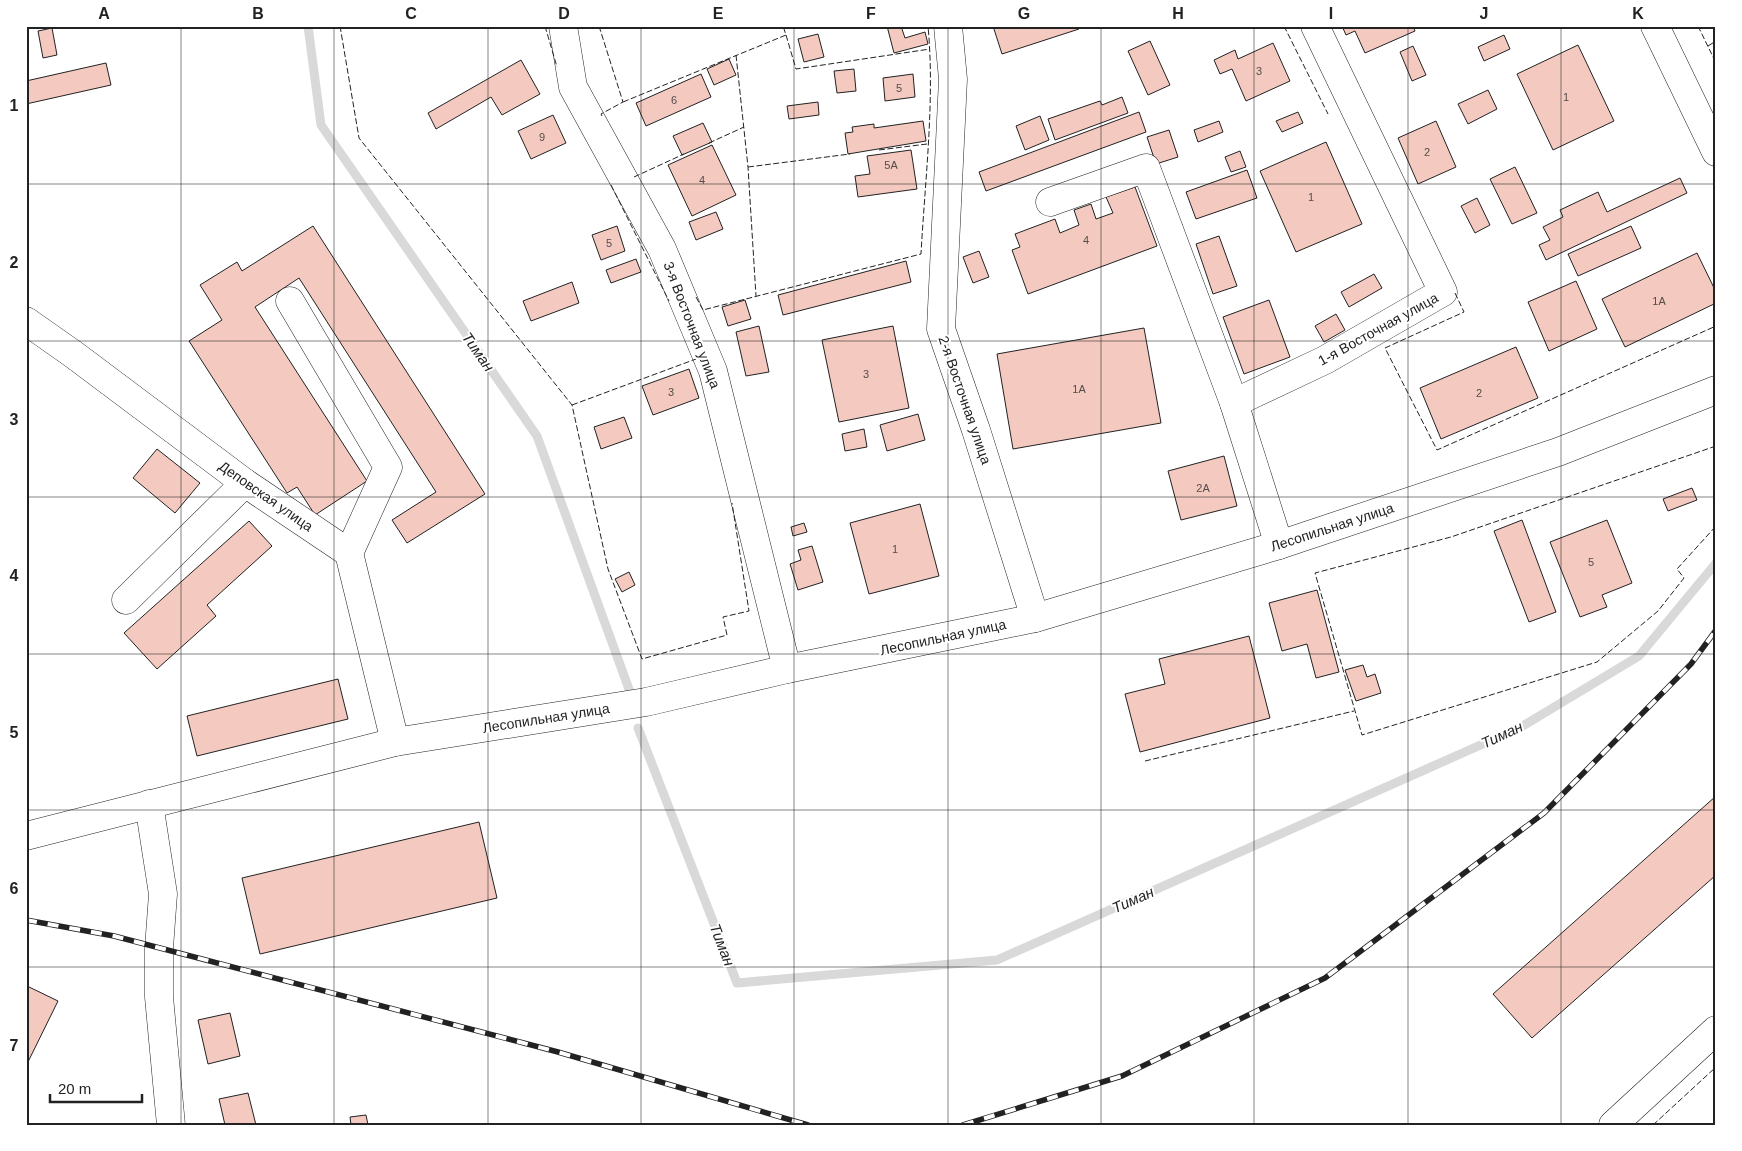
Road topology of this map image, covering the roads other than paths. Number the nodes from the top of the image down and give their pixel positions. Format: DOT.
graph roads {
  1 [pos="564,26"];
  2 [pos="948,26"];
  3 [pos="1315,26"];
  4 [pos="1655,26"];
  5 [pos="1716,152"];
  6 [pos="1050,202"];
  7 [pos="290,301"];
  8 [pos="26,321"];
  9 [pos="1716,390"];
  10 [pos="1234,403"];
  11 [pos="245,482"];
  12 [pos="1279,545"];
  13 [pos="349,554"];
  14 [pos="126,600"];
  15 [pos="1035,618"];
  16 [pos="787,669"];
  17 [pos="395,742"];
  18 [pos="149,804"];
  19 [pos="26,836"];
  20 [pos="1716,1030"];
  21 [pos="171,1125"];
  22 [pos="1613,1125"];
  1 -- 16 [label="street, 3-я Восточная улица"];
  2 -- 15 [label="street, 2-я Восточная улица"];
  3 -- 10 [label="street, 1-я Восточная улица"];
  4 -- 5 [label="street"];
  6 -- 10 [label="street"];
  7 -- 13 [label="street"];
  8 -- 11 [label="street, Деповская улица"];
  9 -- 12 [label="street, Лесопильная улица"];
  10 -- 12 [label="street"];
  11 -- 13 [label="street, Деповская улица"];
  11 -- 14 [label="street"];
  12 -- 15 [label="street, Лесопильная улица"];
  13 -- 17 [label="street"];
  15 -- 16 [label="street, Лесопильная улица"];
  16 -- 17 [label="street, Лесопильная улица"];
  17 -- 18 [label="street, Лесопильная улица"];
  18 -- 19 [label="street, Лесопильная улица"];
  18 -- 21 [label="street"];
  20 -- 22 [label="street"];
}
